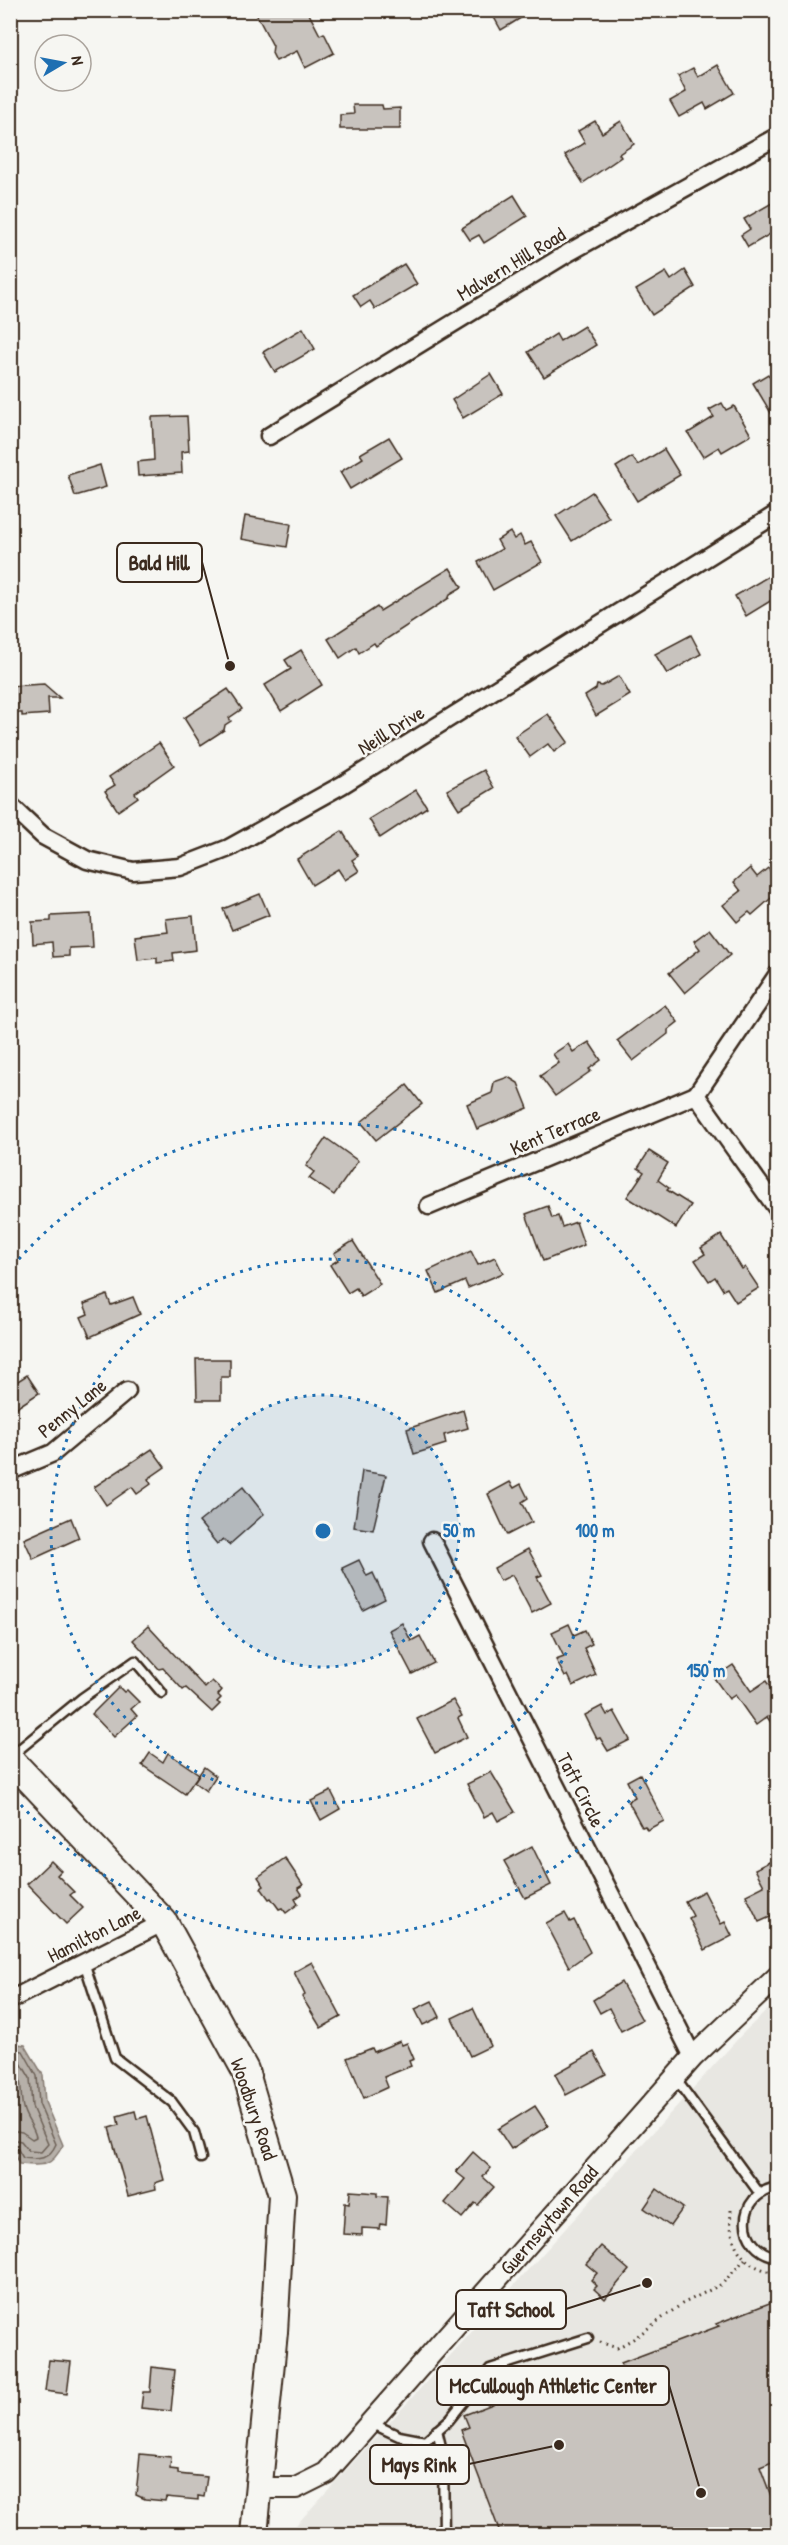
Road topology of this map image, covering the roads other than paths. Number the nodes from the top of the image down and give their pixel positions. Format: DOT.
graph roads {
  1 [pos="777,136"];
  2 [pos="269,436"];
  3 [pos="777,513"];
  4 [pos="10,805"];
  5 [pos="777,974"];
  6 [pos="696,1095"];
  7 [pos="429,1206"];
  8 [pos="777,1210"];
  9 [pos="127,1391"];
  10 [pos="10,1471"];
  11 [pos="432,1541"];
  12 [pos="162,1692"];
  13 [pos="10,1758"];
  14 [pos="164,1922"];
  15 [pos="84,1962"];
  16 [pos="777,1976"];
  17 [pos="10,2000"];
  18 [pos="693,2057"];
  19 [pos="675,2078"];
  20 [pos="201,2158"];
  21 [pos="777,2187"];
  22 [pos="760,2193"];
  23 [pos="777,2257"];
  24 [pos="588,2338"];
  25 [pos="370,2422"];
  26 [pos="437,2430"];
  27 [pos="260,2488"];
  28 [pos="254,2535"];
  29 [pos="444,2535"];
  1 -- 2 [label="street, Malvern Hill Road"];
  3 -- 4 [label="street, Neill Drive"];
  5 -- 6 [label="street"];
  6 -- 7 [label="street, Kent Terrace"];
  6 -- 8 [label="street"];
  9 -- 10 [label="street, Penny Lane"];
  11 -- 18 [label="street, Taft Circle"];
  12 -- 13 [label="lane"];
  13 -- 14 [label="main road, Woodbury Road"];
  14 -- 15 [label="street, Hamilton Lane"];
  14 -- 27 [label="main road, Woodbury Road"];
  15 -- 17 [label="street, Hamilton Lane"];
  15 -- 20 [label="lane"];
  16 -- 18 [label="street, Guernseytown Road"];
  18 -- 19 [label="street, Guernseytown Road"];
  19 -- 22 [label="lane"];
  19 -- 25 [label="street, Guernseytown Road"];
  21 -- 22 [label="lane"];
  22 -- 23 [label="lane"];
  24 -- 26 [label="lane"];
  25 -- 26 [label="lane"];
  25 -- 27 [label="street, Guernseytown Road"];
  26 -- 29 [label="lane"];
  27 -- 28 [label="main road, Woodbury Road"];
}
